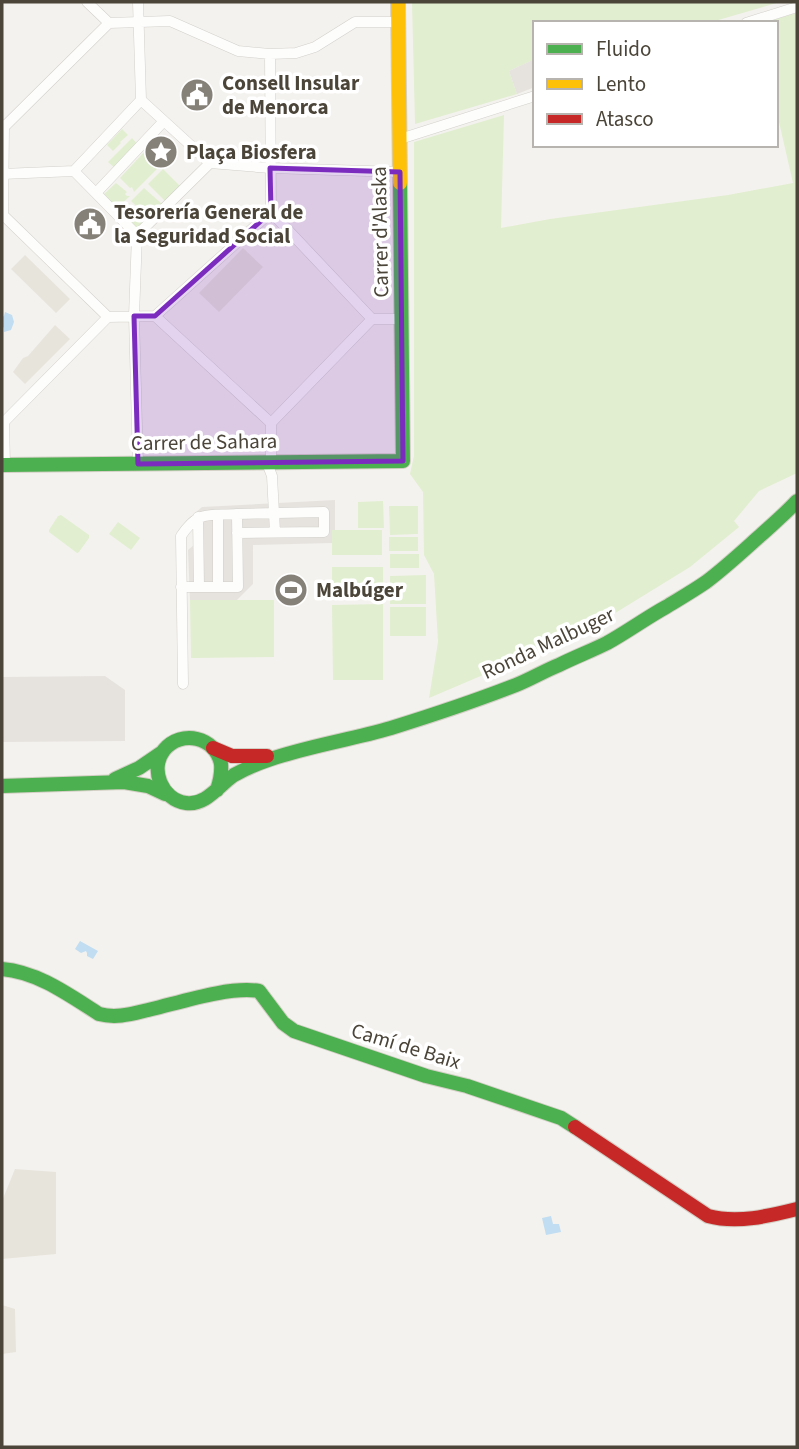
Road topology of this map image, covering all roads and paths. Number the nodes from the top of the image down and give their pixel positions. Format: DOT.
graph roads {
  1 [pos="87,2"];
  2 [pos="138,2"];
  3 [pos="398,2"];
  4 [pos="797,7"];
  5 [pos="752,21"];
  6 [pos="138,22"];
  7 [pos="398,22"];
  8 [pos="109,23"];
  9 [pos="270,54"];
  10 [pos="533,97"];
  11 [pos="141,100"];
  12 [pos="164,121"];
  13 [pos="3,126"];
  14 [pos="400,139"];
  15 [pos="210,163"];
  16 [pos="270,168"];
  17 [pos="74,172"];
  18 [pos="400,172"];
  19 [pos="3,174"];
  20 [pos="96,193"];
  21 [pos="271,212"];
  22 [pos="3,216"];
  23 [pos="137,235"];
  24 [pos="134,316"];
  25 [pos="155,316"];
  26 [pos="108,317"];
  27 [pos="372,319"];
  28 [pos="401,319"];
  29 [pos="3,421"];
  30 [pos="271,422"];
  31 [pos="403,461"];
  32 [pos="138,464"];
  33 [pos="4,465"];
  34 [pos="272,466"];
  35 [pos="797,501"];
  36 [pos="274,513"];
  37 [pos="237,514"];
  38 [pos="218,516"];
  39 [pos="198,517"];
  40 [pos="275,532"];
  41 [pos="237,533"];
  42 [pos="181,587"];
  43 [pos="199,587"];
  44 [pos="218,587"];
  45 [pos="183,684"];
  46 [pos="214,748"];
  47 [pos="163,751"];
  48 [pos="283,755"];
  49 [pos="103,782"];
  50 [pos="2,786"];
  51 [pos="217,790"];
  52 [pos="167,794"];
  53 [pos="2,969"];
  54 [pos="797,1209"];
  1 -- 8 [label="street"];
  2 -- 6 [label="street"];
  3 -- 7 [label="street, Carrer d'Alaska"];
  4 -- 5 [label="street"];
  6 -- 8 [label="street"];
  6 -- 9 [label="street"];
  6 -- 11 [label="street"];
  7 -- 9 [label="street"];
  7 -- 14 [label="street, Carrer d'Alaska"];
  8 -- 13 [label="street"];
  9 -- 16 [label="street"];
  10 -- 14 [label="street"];
  11 -- 12 [label="street"];
  11 -- 17 [label="street"];
  12 -- 15 [label="street"];
  12 -- 20 [label="street"];
  13 -- 19 [label="street"];
  14 -- 18 [label="street, Carrer d'Alaska"];
  15 -- 16 [label="street"];
  15 -- 23 [label="street"];
  16 -- 18 [label="street"];
  16 -- 21 [label="street"];
  17 -- 19 [label="street"];
  17 -- 20 [label="street"];
  18 -- 28 [label="street, Carrer d'Alaska"];
  19 -- 22 [label="street"];
  20 -- 23 [label="street"];
  21 -- 25 [label="street"];
  21 -- 27 [label="street"];
  22 -- 26 [label="street"];
  23 -- 24 [label="street"];
  24 -- 25 [label="street"];
  24 -- 26 [label="street"];
  24 -- 32 [label="street"];
  25 -- 30 [label="street"];
  26 -- 29 [label="street"];
  27 -- 28 [label="street"];
  27 -- 30 [label="street"];
  28 -- 31 [label="street, Carrer d'Alaska"];
  29 -- 33 [label="street, Carrer de Sahara"];
  30 -- 34 [label="street"];
  31 -- 34 [label="street, Carrer de Sahara"];
  32 -- 33 [label="street, Carrer de Sahara"];
  32 -- 34 [label="street, Carrer de Sahara"];
  34 -- 36 [label="street"];
  35 -- 48 [label="street, Ronda Malbuger"];
  36 -- 37 [label="street"];
  36 -- 40 [label="street"];
  36 -- 40 [label="street"];
  37 -- 38 [label="street"];
  37 -- 41 [label="street"];
  38 -- 39 [label="street"];
  38 -- 44 [label="street"];
  39 -- 42 [label="street"];
  39 -- 43 [label="street"];
  40 -- 41 [label="street"];
  41 -- 44 [label="street"];
  42 -- 43 [label="street"];
  42 -- 45 [label="street"];
  43 -- 44 [label="street"];
  46 -- 47 [label="street"];
  46 -- 48 [label="street, Ronda Malbuger"];
  46 -- 51 [label="street"];
  47 -- 49 [label="street"];
  47 -- 52 [label="street"];
  48 -- 51 [label="street, Ronda Malbuger"];
  49 -- 50 [label="street"];
  49 -- 52 [label="street"];
  51 -- 52 [label="street"];
  53 -- 54 [label="street, Camí de Baix"];
}
